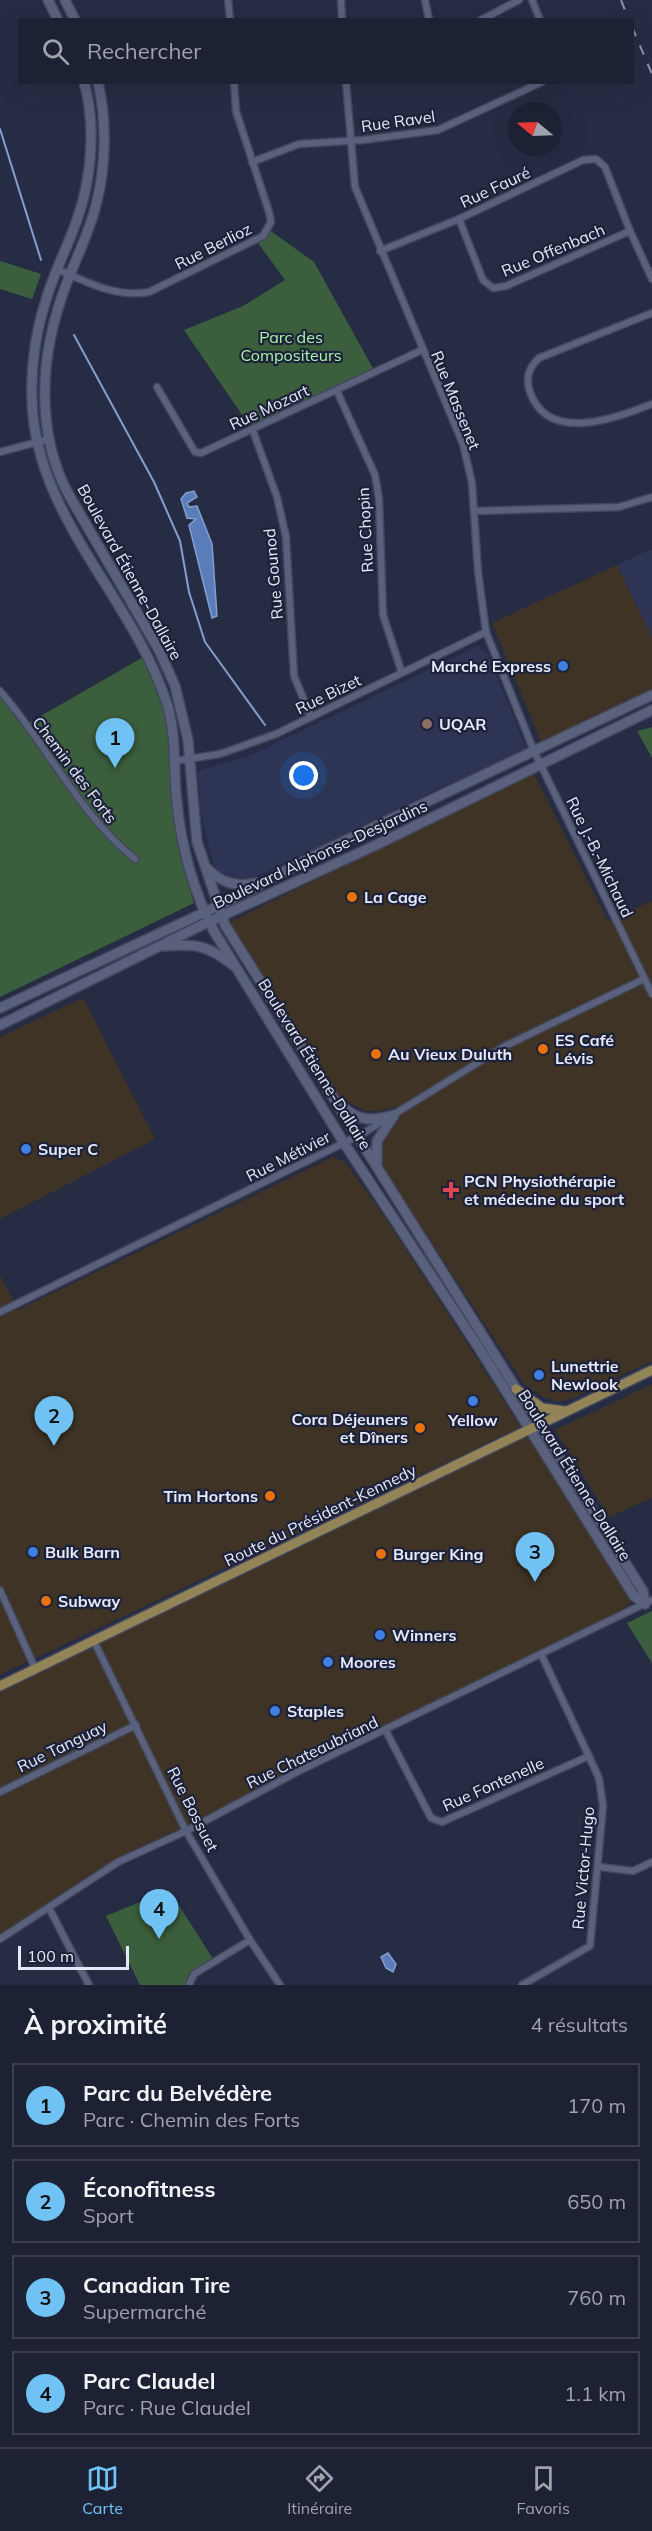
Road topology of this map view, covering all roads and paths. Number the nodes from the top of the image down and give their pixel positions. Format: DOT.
graph roads {
  1 [pos="48,0"];
  2 [pos="65,0"];
  3 [pos="228,0"];
  4 [pos="341,0"];
  5 [pos="425,0"];
  6 [pos="519,0"];
  7 [pos="532,0"];
  8 [pos="57,18"];
  9 [pos="74,18"];
  10 [pos="230,18"];
  11 [pos="342,18"];
  12 [pos="429,18"];
  13 [pos="485,18"];
  14 [pos="539,18"];
  15 [pos="84,84"];
  16 [pos="99,84"];
  17 [pos="234,84"];
  18 [pos="345,84"];
  19 [pos="538,84"];
  20 [pos="351,141"];
  21 [pos="252,162"];
  22 [pos="459,219"];
  23 [pos="630,231"];
  24 [pos="380,251"];
  25 [pos="57,269"];
  26 [pos="70,274"];
  27 [pos="652,279"];
  28 [pos="652,313"];
  29 [pos="422,350"];
  30 [pos="157,387"];
  31 [pos="337,391"];
  32 [pos="652,404"];
  33 [pos="253,431"];
  34 [pos="49,439"];
  35 [pos="38,442"];
  36 [pos="0,452"];
  37 [pos="652,497"];
  38 [pos="475,511"];
  39 [pos="486,632"];
  40 [pos="402,673"];
  41 [pos="0,691"];
  42 [pos="652,695"];
  43 [pos="652,710"];
  44 [pos="311,717"];
  45 [pos="534,751"];
  46 [pos="189,759"];
  47 [pos="174,761"];
  48 [pos="540,764"];
  49 [pos="135,859"];
  50 [pos="203,864"];
  51 [pos="265,882"];
  52 [pos="217,906"];
  53 [pos="205,911"];
  54 [pos="222,917"];
  55 [pos="210,922"];
  56 [pos="159,946"];
  57 [pos="237,968"];
  58 [pos="644,979"];
  59 [pos="652,994"];
  60 [pos="0,1008"];
  61 [pos="0,1025"];
  62 [pos="331,1095"];
  63 [pos="394,1115"];
  64 [pos="357,1137"];
  65 [pos="344,1143"];
  66 [pos="378,1172"];
  67 [pos="0,1312"];
  68 [pos="652,1371"];
  69 [pos="516,1389"];
  70 [pos="567,1411"];
  71 [pos="539,1425"];
  72 [pos="529,1430"];
  73 [pos="0,1590"];
  74 [pos="648,1602"];
  75 [pos="93,1640"];
  76 [pos="542,1656"];
  77 [pos="35,1668"];
  78 [pos="0,1686"];
  79 [pos="136,1725"];
  80 [pos="386,1731"];
  81 [pos="589,1756"];
  82 [pos="0,1792"];
  83 [pos="186,1831"];
  84 [pos="652,1862"];
  85 [pos="599,1867"];
  86 [pos="49,1908"];
  87 [pos="0,1939"];
  88 [pos="250,1940"];
  89 [pos="537,1982"];
  90 [pos="89,1985"];
  91 [pos="189,1985"];
  92 [pos="280,1985"];
  93 [pos="522,1985"];
  1 -- 8 [label="street"];
  2 -- 9 [label="street"];
  3 -- 10 [label="street"];
  4 -- 11 [label="street"];
  5 -- 12 [label="street"];
  6 -- 13 [label="street"];
  7 -- 14 [label="street"];
  15 -- 25 [label="street, Boulevard Étienne-Dallaire"];
  16 -- 26 [label="street, Boulevard Étienne-Dallaire"];
  17 -- 21 [label="street, Rue Berlioz"];
  18 -- 20 [label="street, Rue Massenet"];
  19 -- 20 [label="street, Rue Ravel"];
  20 -- 21 [label="street, Rue Ravel"];
  20 -- 24 [label="street, Rue Massenet"];
  21 -- 26 [label="street, Rue Berlioz"];
  22 -- 23 [label="street, Rue Offenbach"];
  22 -- 23 [label="street, Rue Fauré"];
  22 -- 24 [label="street, Rue Fauré"];
  23 -- 27 [label="street, Rue Fauré"];
  24 -- 29 [label="street, Rue Massenet"];
  25 -- 26 [label="street, Rue Berlioz"];
  25 -- 35 [label="street, Boulevard Étienne-Dallaire"];
  26 -- 34 [label="street, Boulevard Étienne-Dallaire"];
  28 -- 32 [label="street"];
  29 -- 31 [label="street, Rue Mozart"];
  29 -- 38 [label="street, Rue Massenet"];
  30 -- 33 [label="street, Rue Mozart"];
  31 -- 33 [label="street, Rue Mozart"];
  31 -- 40 [label="street, Rue Chopin"];
  33 -- 44 [label="street, Rue Gounod"];
  34 -- 35 [label="street"];
  34 -- 46 [label="street, Boulevard Étienne-Dallaire"];
  35 -- 36 [label="street"];
  35 -- 47 [label="street, Boulevard Étienne-Dallaire"];
  37 -- 38 [label="street"];
  38 -- 39 [label="street, Rue Massenet"];
  39 -- 40 [label="street, Rue Bizet"];
  39 -- 45 [label="street, Rue Massenet"];
  40 -- 44 [label="street, Rue Bizet"];
  41 -- 49 [label="street, Chemin des Forts"];
  42 -- 45 [label="street, Boulevard Alphonse-Desjardins"];
  43 -- 48 [label="street, Boulevard Alphonse-Desjardins"];
  44 -- 46 [label="street, Rue Bizet"];
  45 -- 48 [label="street, Rue Massenet"];
  45 -- 51 [label="street, Boulevard Alphonse-Desjardins"];
  46 -- 47 [label="street, Rue Bizet"];
  46 -- 50 [label="street, Boulevard Étienne-Dallaire"];
  47 -- 53 [label="street, Boulevard Étienne-Dallaire"];
  48 -- 54 [label="street, Boulevard Alphonse-Desjardins"];
  48 -- 58 [label="street, Rue J.-B.-Michaud"];
  50 -- 51 [label="street"];
  50 -- 52 [label="street, Boulevard Étienne-Dallaire"];
  51 -- 52 [label="street, Boulevard Alphonse-Desjardins"];
  52 -- 53 [label="street, Boulevard Alphonse-Desjardins"];
  52 -- 54 [label="street, Boulevard Étienne-Dallaire"];
  53 -- 55 [label="street, Boulevard Étienne-Dallaire"];
  53 -- 60 [label="street, Boulevard Alphonse-Desjardins"];
  54 -- 55 [label="street, Boulevard Alphonse-Desjardins"];
  54 -- 62 [label="street, Boulevard Étienne-Dallaire"];
  55 -- 56 [label="street, Boulevard Alphonse-Desjardins"];
  55 -- 57 [label="street, Boulevard Étienne-Dallaire"];
  56 -- 57 [label="street"];
  56 -- 61 [label="street, Boulevard Alphonse-Desjardins"];
  57 -- 65 [label="street, Boulevard Étienne-Dallaire"];
  58 -- 59 [label="street, Rue J.-B.-Michaud"];
  58 -- 63 [label="street, Rue Métivier"];
  62 -- 63 [label="street"];
  62 -- 64 [label="street, Boulevard Étienne-Dallaire"];
  63 -- 64 [label="street, Rue Métivier"];
  63 -- 66 [label="street"];
  64 -- 65 [label="street, Rue Métivier"];
  64 -- 66 [label="street, Boulevard Étienne-Dallaire"];
  65 -- 67 [label="street, Rue Métivier"];
  65 -- 72 [label="street, Boulevard Étienne-Dallaire"];
  66 -- 69 [label="street, Boulevard Étienne-Dallaire"];
  68 -- 70 [label="main road, Route du Président-Kennedy"];
  69 -- 70 [label="main road"];
  69 -- 71 [label="street, Boulevard Étienne-Dallaire"];
  70 -- 71 [label="main road, Route du Président-Kennedy"];
  71 -- 72 [label="main road, Route du Président-Kennedy"];
  71 -- 74 [label="street, Boulevard Étienne-Dallaire"];
  72 -- 74 [label="street, Boulevard Étienne-Dallaire"];
  72 -- 75 [label="main road, Route du Président-Kennedy"];
  73 -- 77 [label="street"];
  74 -- 76 [label="street, Rue Chateaubriand"];
  75 -- 77 [label="main road, Route du Président-Kennedy"];
  75 -- 79 [label="street, Rue Bossuet"];
  76 -- 80 [label="street, Rue Chateaubriand"];
  76 -- 81 [label="street, Rue Victor-Hugo"];
  77 -- 78 [label="main road, Route du Président-Kennedy"];
  79 -- 82 [label="street, Rue Tanguay"];
  79 -- 83 [label="street, Rue Bossuet"];
  80 -- 81 [label="street, Rue Fontenelle"];
  80 -- 83 [label="street, Rue Chateaubriand"];
  81 -- 85 [label="street, Rue Victor-Hugo"];
  83 -- 86 [label="street, Rue Chateaubriand"];
  83 -- 88 [label="street, Rue Bossuet"];
  84 -- 85 [label="street"];
  85 -- 89 [label="street, Rue Victor-Hugo"];
  86 -- 87 [label="street, Rue Chateaubriand"];
  86 -- 90 [label="street"];
  88 -- 91 [label="street"];
  88 -- 92 [label="street, Rue Bossuet"];
  89 -- 93 [label="street, Rue Victor-Hugo"];
}
